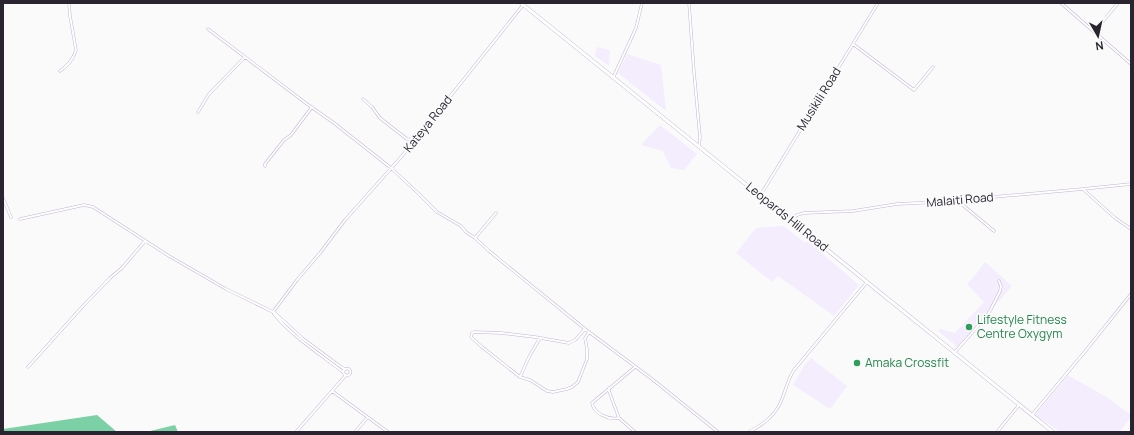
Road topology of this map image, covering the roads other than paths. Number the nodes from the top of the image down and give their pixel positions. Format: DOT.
graph roads {
  1 [pos="69,3"];
  2 [pos="642,3"];
  3 [pos="689,3"];
  4 [pos="878,3"];
  5 [pos="1061,3"];
  6 [pos="1118,3"];
  7 [pos="522,4"];
  8 [pos="208,29"];
  9 [pos="1094,32"];
  10 [pos="853,44"];
  11 [pos="245,57"];
  12 [pos="1131,64"];
  13 [pos="933,67"];
  14 [pos="60,71"];
  15 [pos="614,78"];
  16 [pos="363,99"];
  17 [pos="312,107"];
  18 [pos="198,112"];
  19 [pos="415,140"];
  20 [pos="699,147"];
  21 [pos="265,166"];
  22 [pos="391,168"];
  23 [pos="1131,184"];
  24 [pos="1083,189"];
  25 [pos="760,196"];
  26 [pos="3,198"];
  27 [pos="958,201"];
  28 [pos="496,213"];
  29 [pos="11,217"];
  30 [pos="20,219"];
  31 [pos="791,220"];
  32 [pos="1131,229"];
  33 [pos="994,231"];
  34 [pos="475,238"];
  35 [pos="145,241"];
  36 [pos="999,281"];
  37 [pos="867,282"];
  38 [pos="1131,294"];
  39 [pos="272,312"];
  40 [pos="585,329"];
  41 [pos="589,332"];
  42 [pos="540,338"];
  43 [pos="954,353"];
  44 [pos="28,367"];
  45 [pos="635,367"];
  46 [pos="345,368"];
  47 [pos="343,372"];
  48 [pos="346,375"];
  49 [pos="520,377"];
  50 [pos="609,388"];
  51 [pos="332,391"];
  52 [pos="1019,405"];
  53 [pos="1032,415"];
  54 [pos="367,417"];
  55 [pos="619,418"];
  56 [pos="296,432"];
  57 [pos="355,432"];
  58 [pos="388,432"];
  59 [pos="635,432"];
  60 [pos="718,432"];
  61 [pos="750,432"];
  62 [pos="997,432"];
  63 [pos="1053,432"];
  1 -- 14 [label="street"];
  2 -- 15 [label="street"];
  3 -- 20 [label="street"];
  4 -- 10 [label="street, Musikili Road"];
  5 -- 9 [label="street"];
  6 -- 9 [label="street"];
  7 -- 15 [label="main road, Leopards Hill Road"];
  7 -- 19 [label="street, Kateya Road"];
  8 -- 11 [label="street"];
  9 -- 12 [label="street"];
  10 -- 13 [label="street"];
  10 -- 25 [label="street, Musikili Road"];
  11 -- 17 [label="street"];
  11 -- 18 [label="street"];
  15 -- 20 [label="main road, Leopards Hill Road"];
  16 -- 19 [label="street"];
  17 -- 21 [label="street"];
  17 -- 22 [label="street"];
  19 -- 22 [label="street, Kateya Road"];
  20 -- 25 [label="main road, Leopards Hill Road"];
  22 -- 34 [label="street"];
  22 -- 39 [label="street, Kateya Road"];
  23 -- 24 [label="street, Malaiti Road"];
  24 -- 27 [label="street, Malaiti Road"];
  24 -- 32 [label="street"];
  25 -- 31 [label="main road, Leopards Hill Road"];
  26 -- 29 [label="street"];
  27 -- 31 [label="street, Malaiti Road"];
  27 -- 33 [label="street"];
  28 -- 34 [label="street"];
  30 -- 35 [label="street"];
  31 -- 37 [label="main road, Leopards Hill Road"];
  34 -- 40 [label="street"];
  35 -- 39 [label="street"];
  35 -- 44 [label="street"];
  36 -- 43 [label="street"];
  37 -- 43 [label="main road, Leopards Hill Road"];
  37 -- 61 [label="street"];
  38 -- 53 [label="street"];
  39 -- 46 [label="street"];
  39 -- 47 [label="street"];
  40 -- 41 [label="street"];
  40 -- 42 [label="street"];
  41 -- 45 [label="street"];
  41 -- 49 [label="street"];
  42 -- 49 [label="street"];
  42 -- 49 [label="street"];
  43 -- 52 [label="main road, Leopards Hill Road"];
  45 -- 50 [label="street"];
  45 -- 60 [label="street"];
  46 -- 47 [label="street"];
  46 -- 48 [label="street"];
  47 -- 48 [label="street"];
  48 -- 51 [label="street"];
  50 -- 55 [label="street"];
  50 -- 55 [label="street"];
  51 -- 54 [label="street"];
  51 -- 56 [label="street"];
  52 -- 53 [label="main road, Leopards Hill Road"];
  52 -- 62 [label="street"];
  53 -- 63 [label="main road, Leopards Hill Road"];
  54 -- 57 [label="street"];
  54 -- 58 [label="street"];
  55 -- 59 [label="street"];
}
